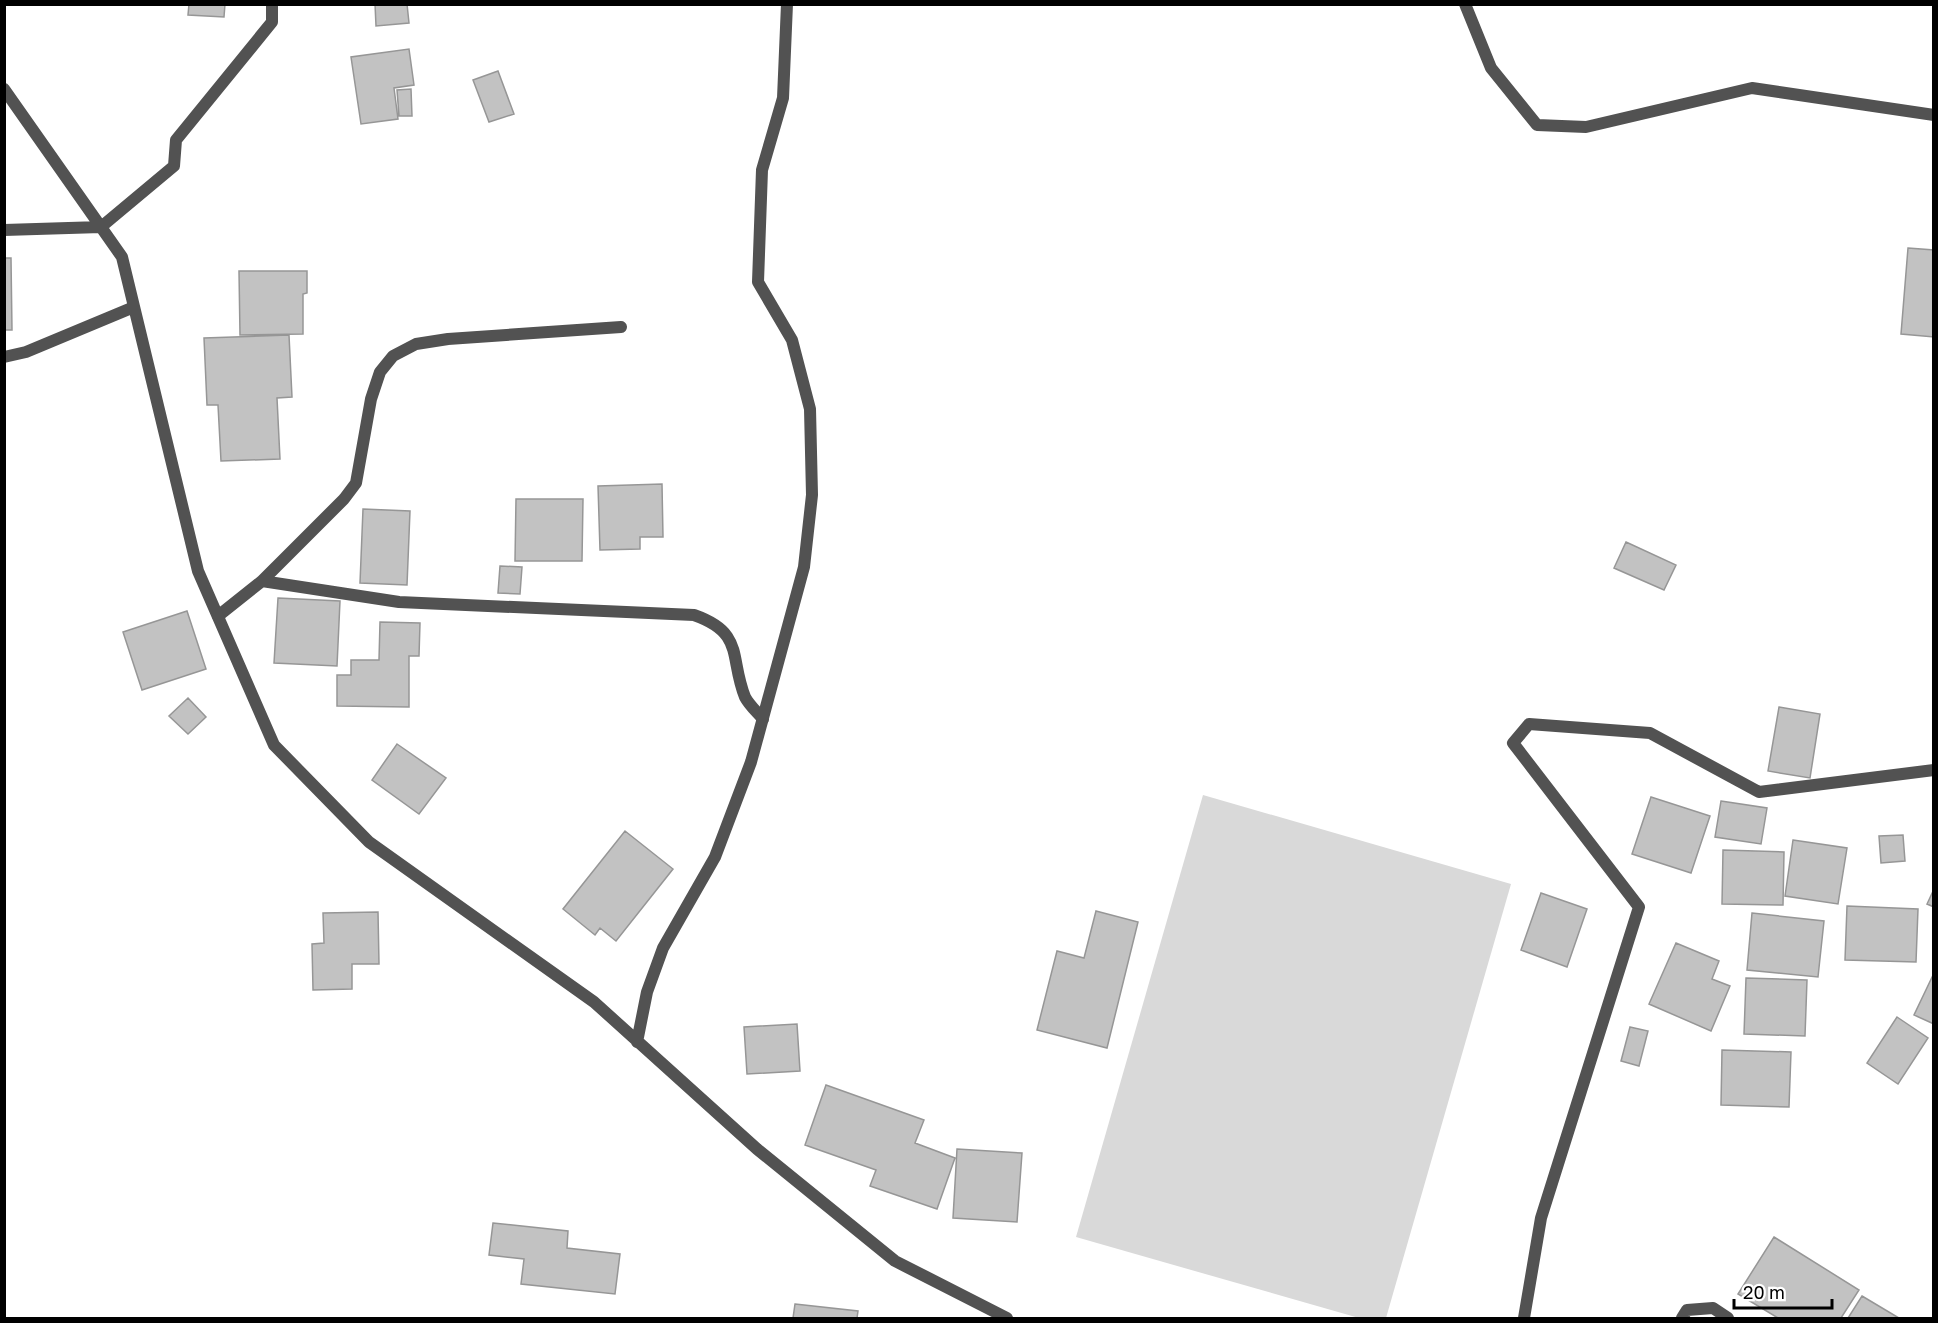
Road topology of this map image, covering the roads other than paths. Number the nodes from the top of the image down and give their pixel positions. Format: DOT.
graph roads {
  1 [pos="272,4"];
  2 [pos="787,4"];
  3 [pos="1465,4"];
  4 [pos="4,89"];
  5 [pos="1934,115"];
  6 [pos="101,227"];
  7 [pos="4,230"];
  8 [pos="134,307"];
  9 [pos="621,327"];
  10 [pos="4,357"];
  11 [pos="262,581"];
  12 [pos="218,616"];
  13 [pos="763,719"];
  14 [pos="1934,770"];
  15 [pos="637,1042"];
  16 [pos="1007,1318"];
  17 [pos="1524,1318"];
  18 [pos="1682,1318"];
  19 [pos="1728,1318"];
  1 -- 6 [label="street"];
  2 -- 13 [label="street"];
  3 -- 5 [label="street"];
  4 -- 6 [label="street"];
  6 -- 7 [label="street"];
  6 -- 8 [label="street"];
  8 -- 10 [label="street"];
  8 -- 12 [label="street"];
  9 -- 11 [label="street"];
  11 -- 12 [label="street"];
  11 -- 13 [label="street"];
  12 -- 15 [label="street"];
  13 -- 15 [label="street"];
  14 -- 17 [label="street"];
  15 -- 16 [label="street"];
  18 -- 19 [label="street"];
}
